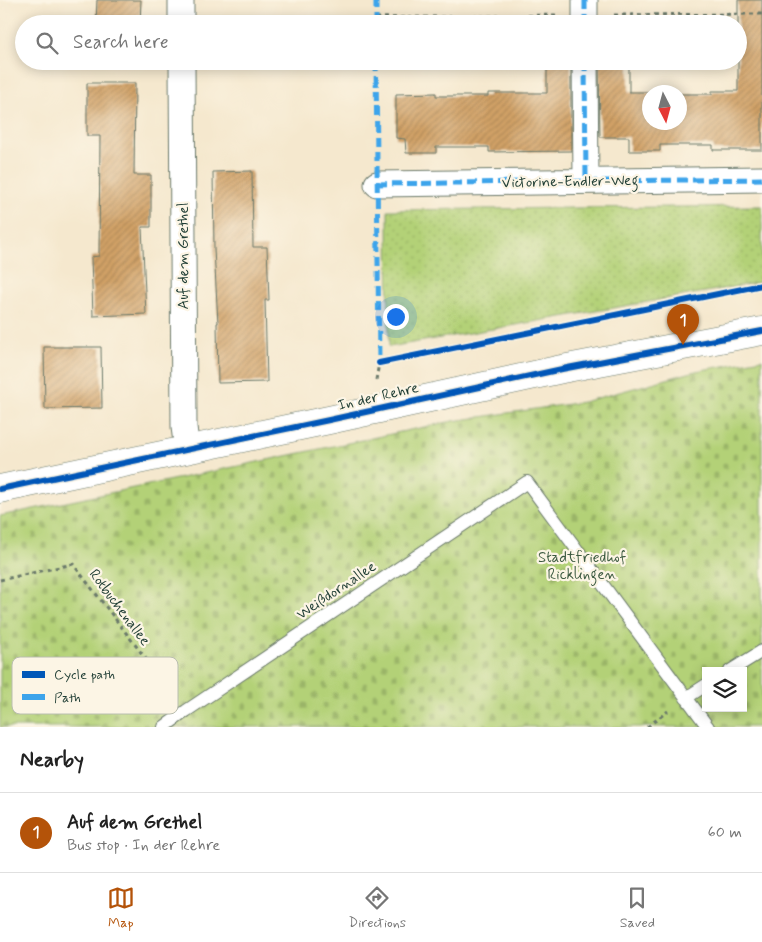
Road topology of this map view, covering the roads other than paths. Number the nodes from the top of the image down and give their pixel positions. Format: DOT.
graph roads {
  1 [pos="181,0"];
  2 [pos="584,0"];
  3 [pos="181,15"];
  4 [pos="585,15"];
  5 [pos="182,70"];
  6 [pos="585,70"];
  7 [pos="762,179"];
  8 [pos="586,181"];
  9 [pos="377,184"];
  10 [pos="762,330"];
  11 [pos="187,450"];
  12 [pos="0,489"];
  13 [pos="762,651"];
  14 [pos="736,667"];
  15 [pos="702,688"];
  16 [pos="686,698"];
  17 [pos="164,727"];
  18 [pos="708,727"];
  1 -- 3 [label="street"];
  2 -- 4 [label="street"];
  5 -- 11 [label="street, Auf dem Grethel"];
  6 -- 8 [label="street"];
  7 -- 8 [label="street, Victorine-Endler-Weg"];
  8 -- 9 [label="street, Victorine-Endler-Weg"];
  10 -- 11 [label="street, In der Rehre"];
  11 -- 12 [label="street, In der Rehre"];
  13 -- 14 [label="lane"];
  15 -- 16 [label="lane"];
  16 -- 17 [label="lane, Weißdornallee"];
  16 -- 18 [label="lane"];
}
